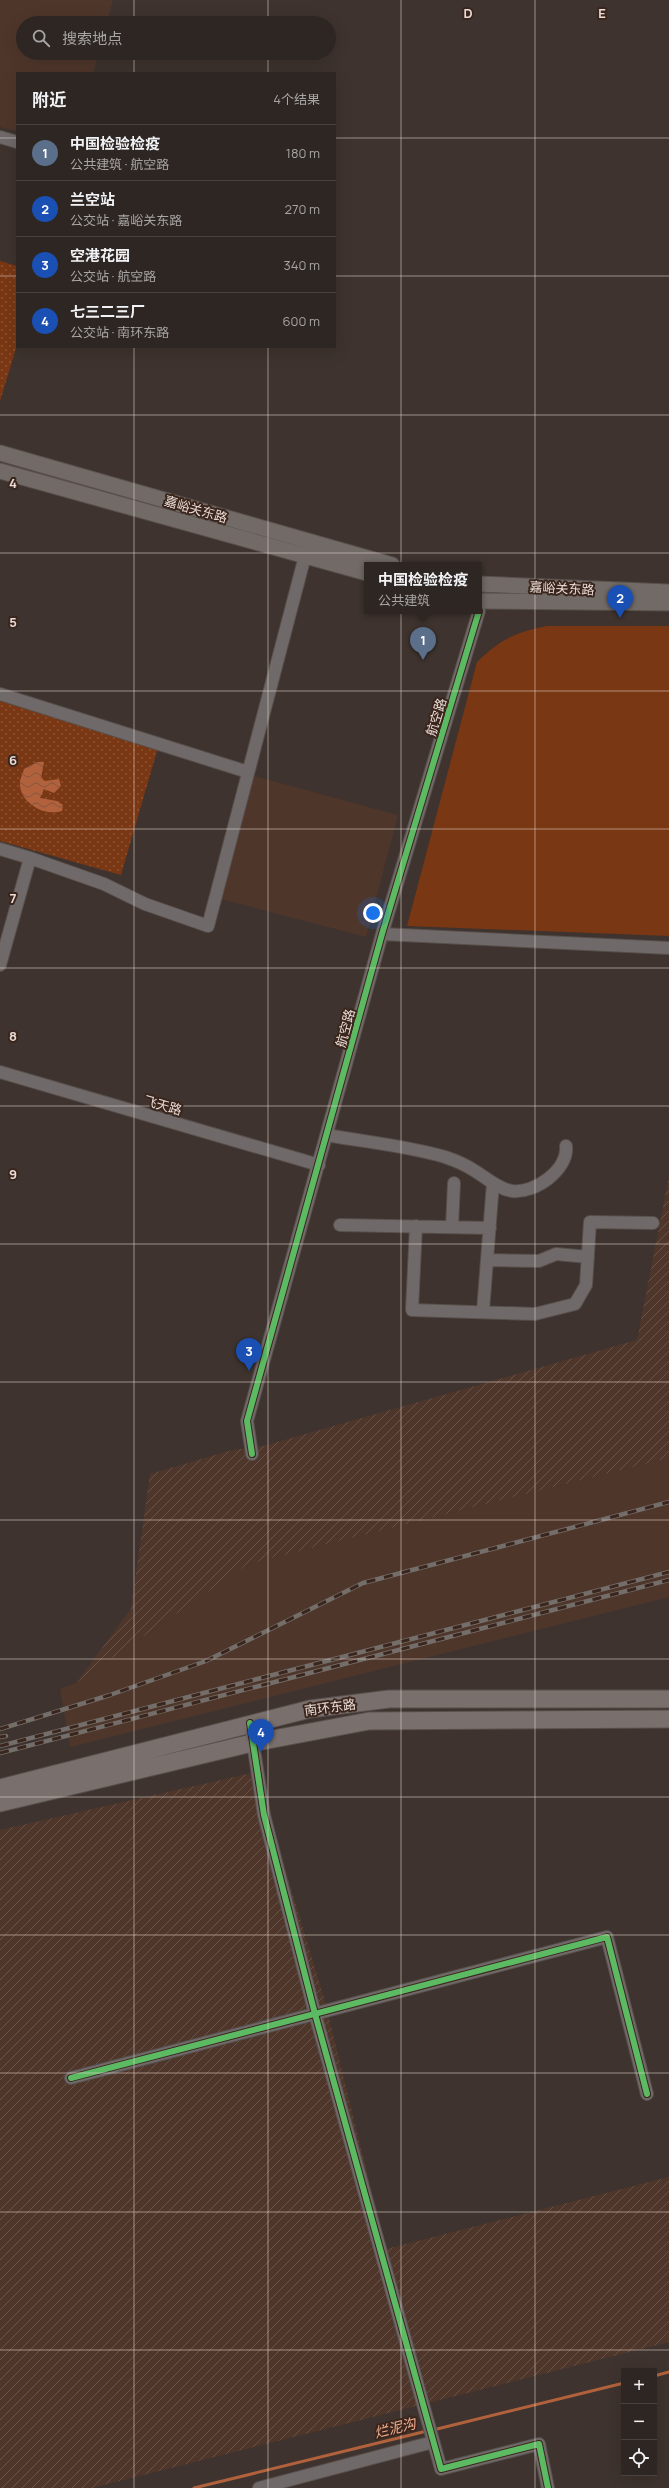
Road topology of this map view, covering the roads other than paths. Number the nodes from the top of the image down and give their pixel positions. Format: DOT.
graph roads {
  1 [pos="0,137"];
  2 [pos="16,142"];
  3 [pos="0,453"];
  4 [pos="0,471"];
  5 [pos="306,556"];
  6 [pos="382,562"];
  7 [pos="364,572"];
  8 [pos="483,584"];
  9 [pos="669,592"];
  10 [pos="669,603"];
  11 [pos="482,606"];
  12 [pos="478,614"];
  13 [pos="0,694"];
  14 [pos="248,772"];
  15 [pos="0,849"];
  16 [pos="30,858"];
  17 [pos="382,934"];
  18 [pos="669,948"];
  19 [pos="0,965"];
  20 [pos="0,1072"];
  21 [pos="327,1135"];
  22 [pos="566,1146"];
  23 [pos="319,1165"];
  24 [pos="454,1183"];
  25 [pos="493,1183"];
  26 [pos="653,1222"];
  27 [pos="340,1225"];
  28 [pos="416,1226"];
  29 [pos="452,1227"];
  30 [pos="490,1228"];
  31 [pos="588,1257"];
  32 [pos="487,1260"];
  33 [pos="483,1311"];
  34 [pos="252,1454"];
  35 [pos="669,1699"];
  36 [pos="669,1719"];
  37 [pos="250,1723"];
  38 [pos="252,1743"];
  39 [pos="0,1788"];
  40 [pos="0,1803"];
  41 [pos="315,2014"];
  42 [pos="71,2078"];
  43 [pos="647,2094"];
  44 [pos="433,2442"];
  45 [pos="259,2488"];
  46 [pos="548,2488"];
  1 -- 2 [label="street"];
  3 -- 6 [label="main road, 嘉峪关东路"];
  4 -- 5 [label="main road, 嘉峪关东路"];
  5 -- 7 [label="main road, 嘉峪关东路"];
  5 -- 14 [label="street"];
  8 -- 9 [label="main road, 嘉峪关东路"];
  10 -- 11 [label="main road, 嘉峪关东路"];
  12 -- 17 [label="street, 航空路"];
  13 -- 14 [label="street"];
  14 -- 16 [label="street"];
  15 -- 16 [label="street"];
  16 -- 19 [label="street"];
  17 -- 18 [label="street"];
  17 -- 21 [label="street, 航空路"];
  20 -- 23 [label="street, 飞天路"];
  21 -- 23 [label="street, 航空路"];
  21 -- 25 [label="street"];
  22 -- 25 [label="street"];
  23 -- 34 [label="street, 航空路"];
  24 -- 29 [label="street"];
  25 -- 30 [label="street"];
  26 -- 31 [label="street"];
  27 -- 28 [label="street"];
  28 -- 29 [label="street"];
  28 -- 33 [label="street"];
  29 -- 30 [label="street"];
  30 -- 32 [label="street"];
  31 -- 32 [label="street"];
  31 -- 33 [label="street"];
  32 -- 33 [label="street"];
  35 -- 37 [label="highway, 南环东路"];
  36 -- 38 [label="highway, 南环东路"];
  37 -- 38 [label="street"];
  37 -- 39 [label="highway, 南环东路"];
  38 -- 40 [label="highway, 南环东路"];
  38 -- 41 [label="street"];
  41 -- 42 [label="street"];
  41 -- 43 [label="street"];
  41 -- 44 [label="street"];
  44 -- 45 [label="street"];
  44 -- 46 [label="street"];
}
